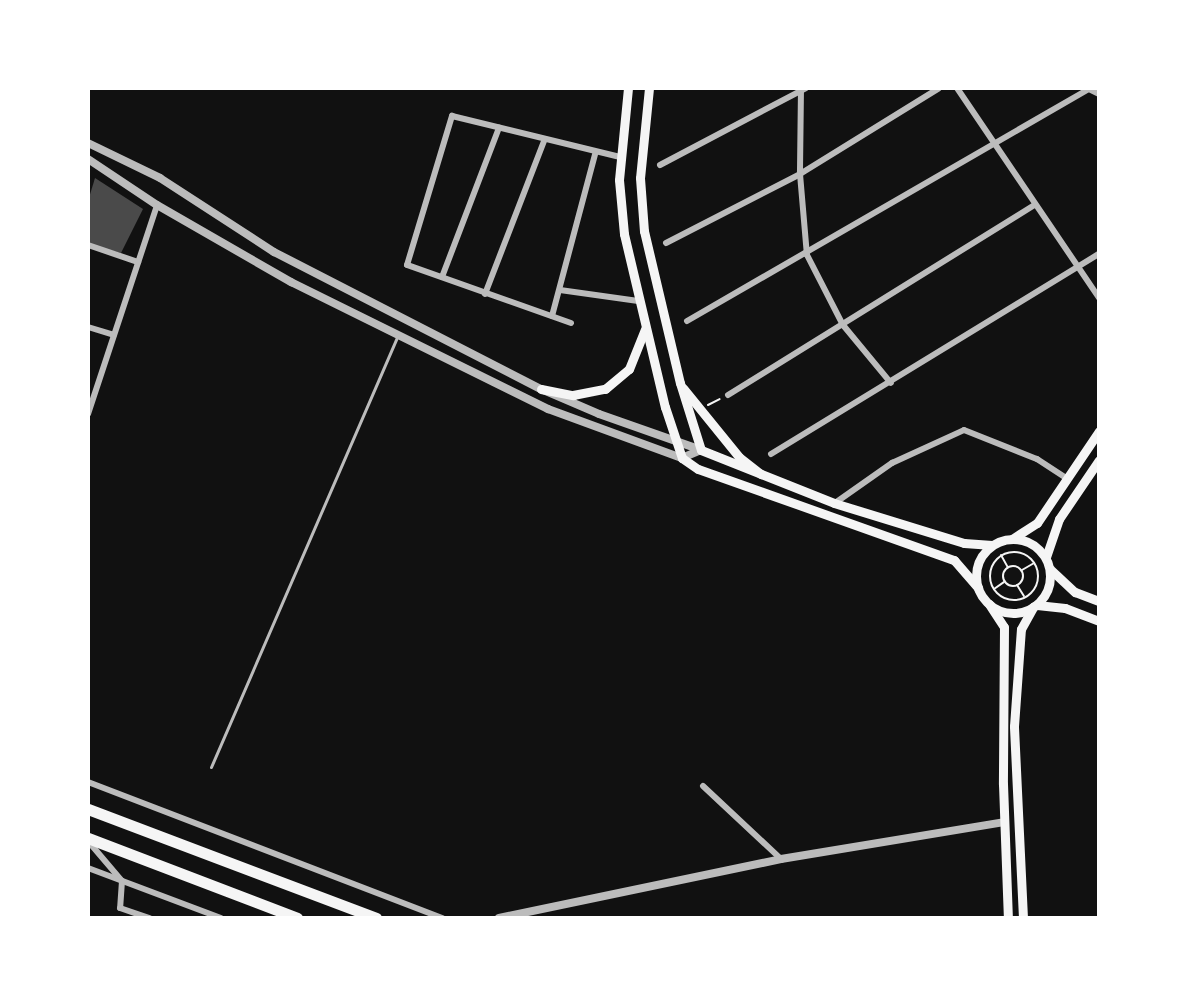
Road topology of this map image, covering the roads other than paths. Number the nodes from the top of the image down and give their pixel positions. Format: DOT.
graph roads {
  1 [pos="628,88"];
  2 [pos="649,88"];
  3 [pos="939,88"];
  4 [pos="957,88"];
  5 [pos="802,89"];
  6 [pos="1089,89"];
  7 [pos="1099,94"];
  8 [pos="499,128"];
  9 [pos="544,141"];
  10 [pos="88,143"];
  11 [pos="993,143"];
  12 [pos="595,154"];
  13 [pos="620,157"];
  14 [pos="88,159"];
  15 [pos="660,165"];
  16 [pos="800,174"];
  17 [pos="157,205"];
  18 [pos="1035,205"];
  19 [pos="666,243"];
  20 [pos="88,245"];
  21 [pos="808,248"];
  22 [pos="1099,254"];
  23 [pos="138,262"];
  24 [pos="1079,269"];
  25 [pos="442,277"];
  26 [pos="560,290"];
  27 [pos="485,294"];
  28 [pos="1099,298"];
  29 [pos="638,301"];
  30 [pos="552,316"];
  31 [pos="687,321"];
  32 [pos="571,323"];
  33 [pos="843,325"];
  34 [pos="88,327"];
  35 [pos="645,329"];
  36 [pos="114,335"];
  37 [pos="397,337"];
  38 [pos="680,383"];
  39 [pos="891,383"];
  40 [pos="541,389"];
  41 [pos="728,395"];
  42 [pos="88,414"];
  43 [pos="1099,431"];
  44 [pos="674,441"];
  45 [pos="701,450"];
  46 [pos="771,454"];
  47 [pos="682,458"];
  48 [pos="1099,460"];
  49 [pos="1068,479"];
  50 [pos="770,481"];
  51 [pos="834,503"];
  52 [pos="1011,539"];
  53 [pos="992,545"];
  54 [pos="1046,557"];
  55 [pos="1050,569"];
  56 [pos="978,588"];
  57 [pos="1099,601"];
  58 [pos="989,604"];
  59 [pos="1035,606"];
  60 [pos="1099,621"];
  61 [pos="211,767"];
  62 [pos="88,782"];
  63 [pos="703,786"];
  64 [pos="88,809"];
  65 [pos="1004,822"];
  66 [pos="88,840"];
  67 [pos="781,859"];
  68 [pos="88,868"];
  69 [pos="122,881"];
  70 [pos="125,910"];
  71 [pos="123,918"];
  72 [pos="149,918"];
  73 [pos="221,918"];
  74 [pos="297,918"];
  75 [pos="376,918"];
  76 [pos="443,918"];
  77 [pos="499,918"];
  78 [pos="1008,918"];
  79 [pos="1023,918"];
  1 -- 13 [label="main road"];
  2 -- 38 [label="main road"];
  3 -- 16 [label="street"];
  4 -- 11 [label="street"];
  5 -- 15 [label="street"];
  5 -- 16 [label="street"];
  6 -- 7 [label="street"];
  6 -- 11 [label="street"];
  8 -- 9 [label="street"];
  8 -- 25 [label="street"];
  8 -- 25 [label="street"];
  9 -- 12 [label="street"];
  9 -- 27 [label="street"];
  10 -- 40 [label="street"];
  11 -- 18 [label="street"];
  11 -- 21 [label="street"];
  12 -- 13 [label="street"];
  12 -- 26 [label="street"];
  13 -- 29 [label="main road"];
  14 -- 17 [label="street"];
  16 -- 19 [label="street"];
  16 -- 21 [label="street"];
  17 -- 23 [label="street"];
  17 -- 37 [label="street"];
  18 -- 24 [label="street"];
  18 -- 33 [label="street"];
  20 -- 23 [label="street"];
  21 -- 31 [label="street"];
  21 -- 33 [label="street"];
  22 -- 24 [label="street"];
  23 -- 36 [label="street"];
  24 -- 28 [label="street"];
  24 -- 39 [label="street"];
  25 -- 27 [label="street"];
  26 -- 29 [label="street"];
  26 -- 30 [label="street"];
  27 -- 30 [label="street"];
  29 -- 35 [label="main road"];
  30 -- 32 [label="street"];
  33 -- 39 [label="street"];
  33 -- 41 [label="street"];
  34 -- 36 [label="street"];
  35 -- 40 [label="main road"];
  35 -- 44 [label="main road"];
  36 -- 42 [label="street"];
  37 -- 47 [label="street"];
  37 -- 61 [label="lane"];
  38 -- 45 [label="main road"];
  38 -- 50 [label="main road"];
  39 -- 46 [label="street"];
  40 -- 44 [label="street"];
  43 -- 49 [label="main road"];
  44 -- 45 [label="street"];
  44 -- 47 [label="main road"];
  45 -- 47 [label="street"];
  45 -- 50 [label="main road"];
  47 -- 56 [label="main road"];
  48 -- 54 [label="main road"];
  49 -- 51 [label="street"];
  49 -- 52 [label="main road"];
  50 -- 51 [label="main road"];
  51 -- 53 [label="main road"];
  52 -- 53 [label="main road"];
  52 -- 54 [label="main road"];
  53 -- 56 [label="main road"];
  54 -- 55 [label="main road"];
  55 -- 57 [label="main road"];
  55 -- 59 [label="main road"];
  56 -- 58 [label="main road"];
  58 -- 59 [label="main road"];
  58 -- 65 [label="main road"];
  59 -- 60 [label="main road"];
  59 -- 79 [label="main road"];
  62 -- 76 [label="street"];
  63 -- 67 [label="street"];
  64 -- 75 [label="highway"];
  65 -- 67 [label="street"];
  65 -- 78 [label="main road"];
  66 -- 69 [label="street"];
  66 -- 74 [label="highway"];
  67 -- 77 [label="street"];
  68 -- 69 [label="street"];
  69 -- 70 [label="street"];
  69 -- 73 [label="street"];
  70 -- 71 [label="street"];
  70 -- 72 [label="street"];
}
